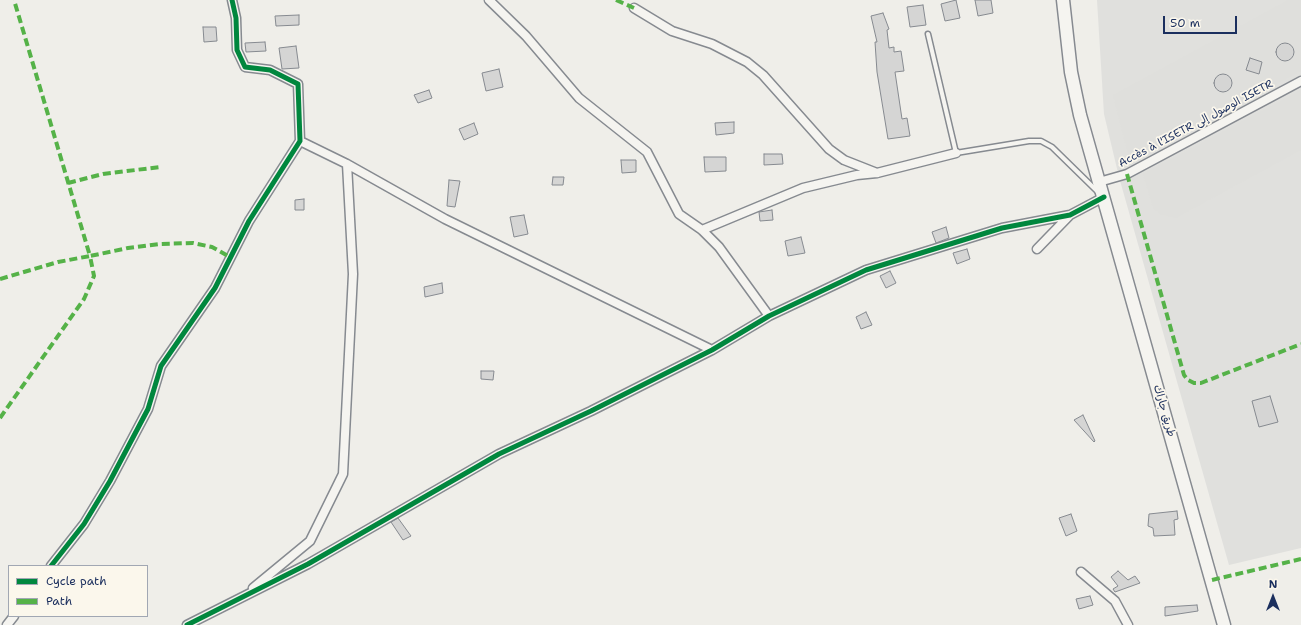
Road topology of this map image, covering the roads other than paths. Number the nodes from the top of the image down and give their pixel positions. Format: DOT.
graph roads {
  1 [pos="232,0"];
  2 [pos="488,0"];
  3 [pos="1064,0"];
  4 [pos="634,8"];
  5 [pos="928,34"];
  6 [pos="1301,81"];
  7 [pos="300,141"];
  8 [pos="956,153"];
  9 [pos="347,164"];
  10 [pos="877,173"];
  11 [pos="1099,182"];
  12 [pos="1104,197"];
  13 [pos="1070,214"];
  14 [pos="702,230"];
  15 [pos="1037,248"];
  16 [pos="769,316"];
  17 [pos="712,350"];
  18 [pos="53,565"];
  19 [pos="1081,572"];
  20 [pos="242,597"];
  21 [pos="13,617"];
  22 [pos="7,625"];
  23 [pos="187,625"];
  24 [pos="1128,625"];
  25 [pos="1224,625"];
  1 -- 7 [label="street"];
  2 -- 14 [label="street"];
  3 -- 11 [label="street, طريق جاراك"];
  4 -- 10 [label="street"];
  5 -- 8 [label="lane"];
  6 -- 11 [label="street, Accès à l'ISETR الوصول إلى ISETR"];
  7 -- 9 [label="street"];
  7 -- 18 [label="street"];
  8 -- 10 [label="street"];
  8 -- 12 [label="lane"];
  9 -- 17 [label="street"];
  9 -- 20 [label="street"];
  10 -- 14 [label="street"];
  11 -- 12 [label="street, طريق جاراك"];
  12 -- 13 [label="street"];
  12 -- 25 [label="street, طريق جاراك"];
  13 -- 15 [label="street"];
  13 -- 16 [label="street"];
  14 -- 16 [label="street"];
  16 -- 17 [label="street"];
  17 -- 20 [label="street"];
  19 -- 24 [label="street"];
  20 -- 23 [label="street"];
  21 -- 22 [label="street"];
}
